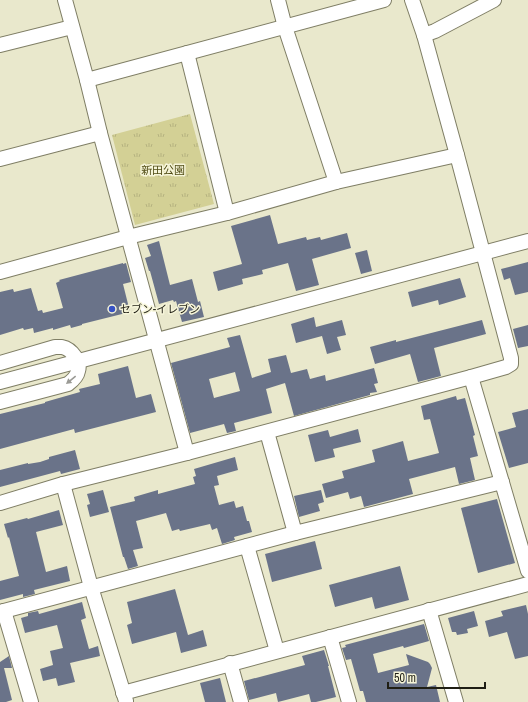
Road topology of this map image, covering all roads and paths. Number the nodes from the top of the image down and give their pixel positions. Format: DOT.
graph roads {
  1 [pos="65,0"];
  2 [pos="278,0"];
  3 [pos="384,0"];
  4 [pos="412,0"];
  5 [pos="494,0"];
  6 [pos="72,27"];
  7 [pos="285,27"];
  8 [pos="424,35"];
  9 [pos="0,45"];
  10 [pos="187,54"];
  11 [pos="87,80"];
  12 [pos="100,133"];
  13 [pos="457,155"];
  14 [pos="0,159"];
  15 [pos="336,182"];
  16 [pos="227,213"];
  17 [pos="128,237"];
  18 [pos="528,241"];
  19 [pos="483,253"];
  20 [pos="0,272"];
  21 [pos="156,340"];
  22 [pos="78,361"];
  23 [pos="0,363"];
  24 [pos="471,377"];
  25 [pos="0,382"];
  26 [pos="0,402"];
  27 [pos="267,432"];
  28 [pos="187,453"];
  29 [pos="502,482"];
  30 [pos="63,484"];
  31 [pos="0,503"];
  32 [pos="296,533"];
  33 [pos="248,546"];
  34 [pos="528,571"];
  35 [pos="528,584"];
  36 [pos="91,587"];
  37 [pos="429,610"];
  38 [pos="2,612"];
  39 [pos="330,637"];
  40 [pos="277,651"];
  41 [pos="230,663"];
  42 [pos="124,697"];
  43 [pos="31,702"];
  44 [pos="241,702"];
  45 [pos="349,702"];
  46 [pos="456,702"];
  1 -- 6 [label="street"];
  2 -- 7 [label="street"];
  3 -- 7 [label="street"];
  4 -- 8 [label="street"];
  5 -- 8 [label="street"];
  6 -- 9 [label="street"];
  6 -- 11 [label="street"];
  7 -- 10 [label="street"];
  7 -- 15 [label="street"];
  8 -- 13 [label="street"];
  10 -- 11 [label="street"];
  10 -- 16 [label="street"];
  11 -- 12 [label="street"];
  12 -- 14 [label="street"];
  12 -- 17 [label="street"];
  13 -- 15 [label="street"];
  13 -- 19 [label="street"];
  15 -- 16 [label="street"];
  16 -- 17 [label="street"];
  17 -- 20 [label="street"];
  17 -- 21 [label="street"];
  18 -- 19 [label="street"];
  19 -- 21 [label="street"];
  19 -- 24 [label="street"];
  21 -- 22 [label="street"];
  21 -- 28 [label="street"];
  22 -- 23 [label="street"];
  22 -- 25 [label="street"];
  22 -- 26 [label="street, one-way"];
  24 -- 27 [label="street"];
  24 -- 29 [label="street"];
  27 -- 28 [label="street"];
  27 -- 32 [label="street"];
  28 -- 30 [label="street"];
  29 -- 32 [label="street"];
  29 -- 34 [label="street"];
  30 -- 31 [label="street"];
  30 -- 36 [label="street"];
  32 -- 33 [label="street"];
  33 -- 36 [label="street"];
  33 -- 40 [label="street"];
  35 -- 37 [label="street"];
  36 -- 38 [label="street"];
  36 -- 42 [label="street"];
  37 -- 39 [label="street"];
  37 -- 46 [label="street"];
  38 -- 43 [label="street"];
  39 -- 40 [label="street"];
  39 -- 45 [label="street"];
  40 -- 41 [label="street"];
  41 -- 42 [label="street"];
  41 -- 44 [label="street"];
}
